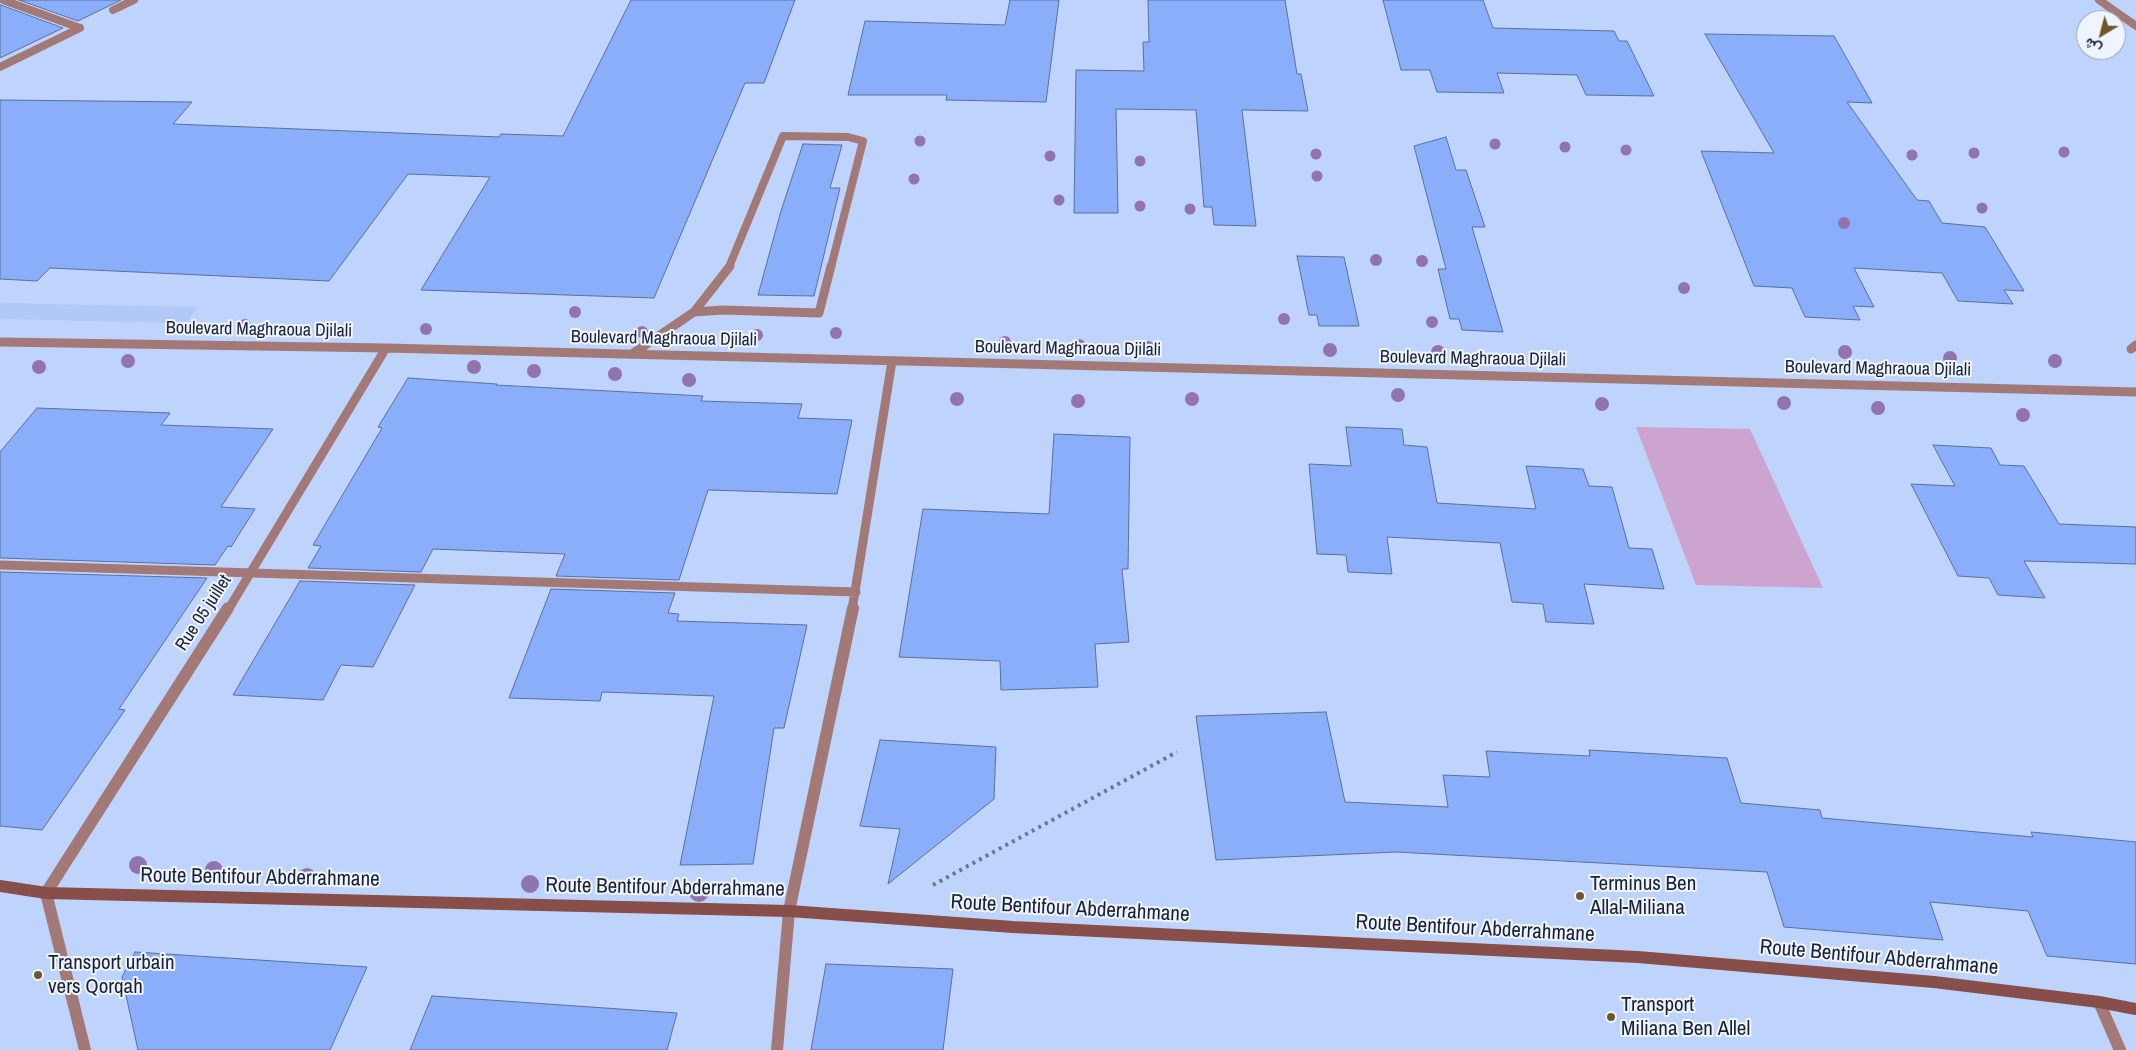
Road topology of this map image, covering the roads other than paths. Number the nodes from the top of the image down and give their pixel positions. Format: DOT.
graph roads {
  1 [pos="3,0"];
  2 [pos="134,0"];
  3 [pos="2098,0"];
  4 [pos="113,10"];
  5 [pos="2136,26"];
  6 [pos="0,67"];
  7 [pos="694,312"];
  8 [pos="0,342"];
  9 [pos="386,348"];
  10 [pos="632,354"];
  11 [pos="892,361"];
  12 [pos="2136,392"];
  13 [pos="0,565"];
  14 [pos="251,573"];
  15 [pos="856,592"];
  16 [pos="0,886"];
  17 [pos="46,893"];
  18 [pos="789,911"];
  19 [pos="2099,1002"];
  20 [pos="2136,1009"];
  21 [pos="85,1050"];
  22 [pos="777,1050"];
  23 [pos="2120,1050"];
  1 -- 6 [label="street"];
  2 -- 4 [label="street"];
  3 -- 5 [label="street"];
  7 -- 7 [label="street"];
  7 -- 10 [label="street"];
  8 -- 9 [label="street, Boulevard Maghraoua Djilali"];
  9 -- 10 [label="street, Boulevard Maghraoua Djilali"];
  9 -- 14 [label="street, Rue 05 juillet"];
  10 -- 11 [label="street, Boulevard Maghraoua Djilali"];
  11 -- 12 [label="street, Boulevard Maghraoua Djilali"];
  11 -- 15 [label="street"];
  13 -- 14 [label="street"];
  14 -- 15 [label="street"];
  14 -- 17 [label="street, Rue 05 juillet"];
  15 -- 18 [label="street"];
  16 -- 17 [label="main road, Route Bentifour Abderrahmane"];
  17 -- 18 [label="main road, Route Bentifour Abderrahmane"];
  17 -- 21 [label="street"];
  18 -- 19 [label="main road, Route Bentifour Abderrahmane"];
  18 -- 22 [label="street"];
  19 -- 20 [label="main road, Route Bentifour Abderrahmane"];
  19 -- 23 [label="street"];
}
